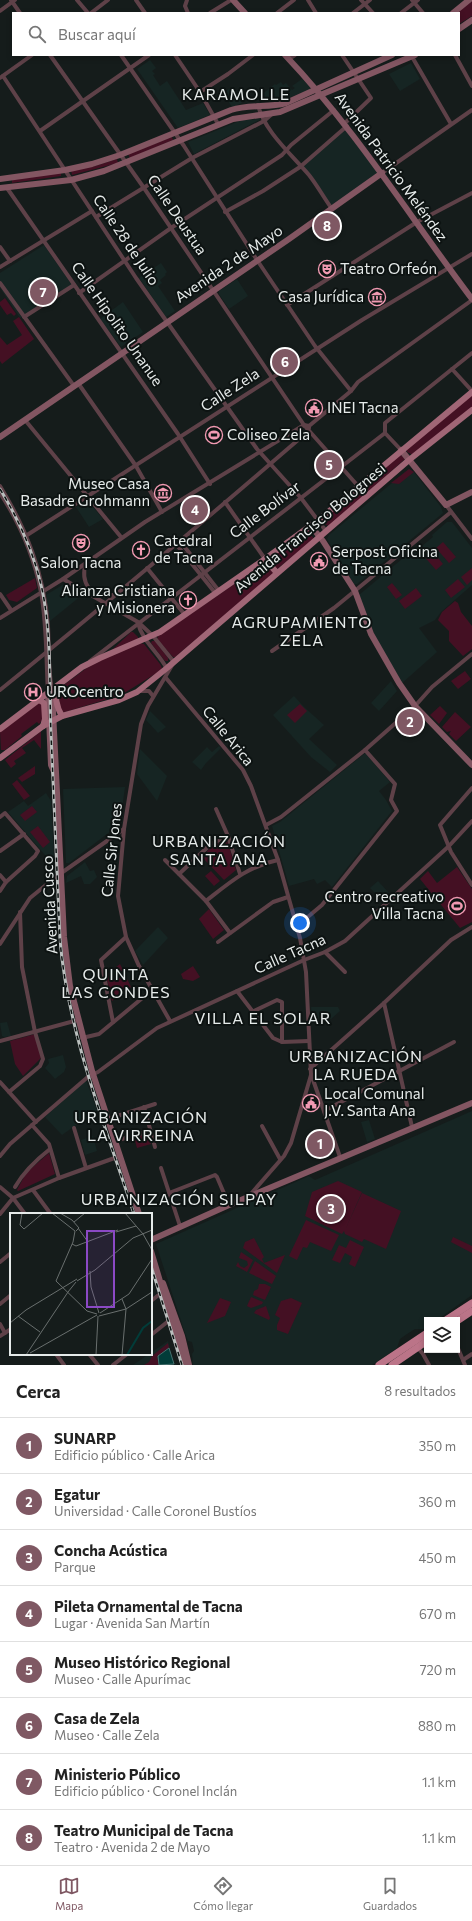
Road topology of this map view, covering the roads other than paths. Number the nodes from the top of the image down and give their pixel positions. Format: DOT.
graph roads {
  1 [pos="77,0"];
  2 [pos="108,0"];
  3 [pos="136,0"];
  4 [pos="187,0"];
  5 [pos="232,0"];
  6 [pos="294,0"];
  7 [pos="308,0"];
  8 [pos="361,0"];
  9 [pos="370,0"];
  10 [pos="469,0"];
  11 [pos="13,1"];
  12 [pos="414,1"];
  13 [pos="365,4"];
  14 [pos="0,11"];
  15 [pos="19,12"];
  16 [pos="88,12"];
  17 [pos="90,12"];
  18 [pos="144,12"];
  19 [pos="188,12"];
  20 [pos="212,12"];
  21 [pos="244,12"];
  22 [pos="278,12"];
  23 [pos="315,12"];
  24 [pos="353,12"];
  25 [pos="372,12"];
  26 [pos="402,12"];
  27 [pos="422,12"];
  28 [pos="454,12"];
  29 [pos="472,20"];
  30 [pos="460,28"];
  31 [pos="31,56"];
  32 [pos="51,56"];
  33 [pos="122,56"];
  34 [pos="148,56"];
  35 [pos="176,56"];
  36 [pos="252,56"];
  37 [pos="343,56"];
  38 [pos="413,56"];
  39 [pos="456,56"];
  40 [pos="287,57"];
  41 [pos="383,57"];
  42 [pos="131,68"];
  43 [pos="353,74"];
  44 [pos="1,77"];
  45 [pos="358,80"];
  46 [pos="472,86"];
  47 [pos="317,89"];
  48 [pos="200,92"];
  49 [pos="322,95"];
  50 [pos="83,103"];
  51 [pos="258,105"];
  52 [pos="334,110"];
  53 [pos="472,110"];
  54 [pos="214,117"];
  55 [pos="262,118"];
  56 [pos="218,124"];
  57 [pos="346,124"];
  58 [pos="451,124"];
  59 [pos="40,131"];
  60 [pos="176,132"];
  61 [pos="180,139"];
  62 [pos="287,150"];
  63 [pos="120,155"];
  64 [pos="192,158"];
  65 [pos="126,163"];
  66 [pos="300,167"];
  67 [pos="65,170"];
  68 [pos="382,173"];
  69 [pos="0,179"];
  70 [pos="71,180"];
  71 [pos="0,188"];
  72 [pos="7,188"];
  73 [pos="144,188"];
  74 [pos="472,193"];
  75 [pos="217,198"];
  76 [pos="332,209"];
  77 [pos="92,211"];
  78 [pos="225,212"];
  79 [pos="96,217"];
  80 [pos="416,222"];
  81 [pos="171,228"];
  82 [pos="43,241"];
  83 [pos="0,247"];
  84 [pos="472,254"];
  85 [pos="124,260"];
  86 [pos="257,260"];
  87 [pos="10,261"];
  88 [pos="0,267"];
  89 [pos="449,268"];
  90 [pos="0,284"];
  91 [pos="74,285"];
  92 [pos="212,291"];
  93 [pos="79,293"];
  94 [pos="472,299"];
  95 [pos="287,305"];
  96 [pos="24,316"];
  97 [pos="167,322"];
  98 [pos="318,348"];
  99 [pos="122,353"];
  100 [pos="472,353"];
  101 [pos="452,369"];
  102 [pos="273,377"];
  103 [pos="76,385"];
  104 [pos="351,391"];
  105 [pos="472,391"];
  106 [pos="227,407"];
  107 [pos="472,410"];
  108 [pos="26,420"];
  109 [pos="307,427"];
  110 [pos="385,433"];
  111 [pos="0,437"];
  112 [pos="180,437"];
  113 [pos="401,450"];
  114 [pos="261,453"];
  115 [pos="409,460"];
  116 [pos="271,463"];
  117 [pos="136,466"];
  118 [pos="341,467"];
  119 [pos="210,484"];
  120 [pos="0,486"];
  121 [pos="358,486"];
  122 [pos="472,492"];
  123 [pos="0,493"];
  124 [pos="88,496"];
  125 [pos="301,498"];
  126 [pos="225,502"];
  127 [pos="446,505"];
  128 [pos="162,512"];
  129 [pos="451,512"];
  130 [pos="318,520"];
  131 [pos="311,526"];
  132 [pos="326,531"];
  133 [pos="25,536"];
  134 [pos="121,537"];
  135 [pos="249,537"];
  136 [pos="320,537"];
  137 [pos="472,539"];
  138 [pos="178,542"];
  139 [pos="265,559"];
  140 [pos="86,562"];
  141 [pos="147,568"];
  142 [pos="203,573"];
  143 [pos="277,573"];
  144 [pos="63,579"];
  145 [pos="42,591"];
  146 [pos="355,591"];
  147 [pos="217,592"];
  148 [pos="0,594"];
  149 [pos="115,595"];
  150 [pos="171,596"];
  151 [pos="105,604"];
  152 [pos="11,610"];
  153 [pos="185,615"];
  154 [pos="0,618"];
  155 [pos="138,622"];
  156 [pos="153,636"];
  157 [pos="145,639"];
  158 [pos="272,651"];
  159 [pos="48,652"];
  160 [pos="472,654"];
  161 [pos="174,662"];
  162 [pos="82,667"];
  163 [pos="167,668"];
  164 [pos="166,678"];
  165 [pos="60,684"];
  166 [pos="0,690"];
  167 [pos="50,691"];
  168 [pos="137,692"];
  169 [pos="153,696"];
  170 [pos="39,700"];
  171 [pos="415,706"];
  172 [pos="62,716"];
  173 [pos="51,721"];
  174 [pos="42,726"];
  175 [pos="0,729"];
  176 [pos="365,750"];
  177 [pos="1,754"];
  178 [pos="471,761"];
  179 [pos="472,788"];
  180 [pos="216,809"];
  181 [pos="0,817"];
  182 [pos="472,821"];
  183 [pos="266,825"];
  184 [pos="124,829"];
  185 [pos="24,834"];
  186 [pos="228,836"];
  187 [pos="449,846"];
  188 [pos="0,850"];
  189 [pos="165,860"];
  190 [pos="278,860"];
  191 [pos="61,874"];
  192 [pos="179,874"];
  193 [pos="240,874"];
  194 [pos="0,875"];
  195 [pos="6,882"];
  196 [pos="472,885"];
  197 [pos="0,891"];
  198 [pos="288,897"];
  199 [pos="206,901"];
  200 [pos="20,912"];
  201 [pos="296,923"];
  202 [pos="472,927"];
  203 [pos="230,933"];
  204 [pos="126,937"];
  205 [pos="218,942"];
  206 [pos="0,944"];
  207 [pos="325,952"];
  208 [pos="304,960"];
  209 [pos="345,972"];
  210 [pos="152,990"];
  211 [pos="237,991"];
  212 [pos="384,1003"];
  213 [pos="252,1012"];
  214 [pos="78,1020"];
  215 [pos="170,1021"];
  216 [pos="113,1022"];
  217 [pos="36,1032"];
  218 [pos="82,1038"];
  219 [pos="0,1041"];
  220 [pos="309,1041"];
  221 [pos="282,1042"];
  222 [pos="454,1042"];
  223 [pos="310,1069"];
  224 [pos="399,1069"];
  225 [pos="93,1074"];
  226 [pos="311,1074"];
  227 [pos="0,1082"];
  228 [pos="9,1092"];
  229 [pos="472,1102"];
  230 [pos="155,1104"];
  231 [pos="144,1107"];
  232 [pos="324,1111"];
  233 [pos="108,1119"];
  234 [pos="34,1124"];
  235 [pos="262,1126"];
  236 [pos="412,1127"];
  237 [pos="74,1128"];
  238 [pos="150,1131"];
  239 [pos="115,1140"];
  240 [pos="155,1147"];
  241 [pos="50,1149"];
  242 [pos="0,1156"];
  243 [pos="120,1156"];
  244 [pos="340,1157"];
  245 [pos="280,1159"];
  246 [pos="86,1168"];
  247 [pos="161,1168"];
  248 [pos="58,1178"];
  249 [pos="0,1187"];
  250 [pos="16,1187"];
  251 [pos="33,1190"];
  252 [pos="169,1193"];
  253 [pos="249,1196"];
  254 [pos="13,1198"];
  255 [pos="229,1205"];
  256 [pos="24,1213"];
  257 [pos="49,1213"];
  258 [pos="139,1213"];
  259 [pos="0,1214"];
  260 [pos="180,1226"];
  261 [pos="152,1240"];
  262 [pos="10,1254"];
  263 [pos="152,1254"];
  264 [pos="0,1262"];
  265 [pos="164,1291"];
  266 [pos="10,1296"];
  267 [pos="152,1300"];
  268 [pos="472,1303"];
  269 [pos="0,1304"];
  270 [pos="472,1312"];
  271 [pos="451,1317"];
  272 [pos="171,1319"];
  273 [pos="460,1320"];
  274 [pos="0,1324"];
  275 [pos="10,1330"];
  276 [pos="5,1333"];
  277 [pos="152,1334"];
  278 [pos="0,1336"];
  279 [pos="424,1336"];
  280 [pos="424,1342"];
  281 [pos="416,1344"];
  282 [pos="460,1353"];
  283 [pos="472,1354"];
  284 [pos="57,1355"];
  285 [pos="90,1355"];
  286 [pos="126,1355"];
  287 [pos="463,1360"];
  288 [pos="394,1364"];
  289 [pos="64,1365"];
  290 [pos="98,1365"];
  291 [pos="113,1365"];
  292 [pos="185,1365"];
  293 [pos="189,1365"];
  294 [pos="379,1365"];
  295 [pos="429,1365"];
  296 [pos="466,1365"];
  1 -- 16 [label="street"];
  2 -- 17 [label="street"];
  3 -- 18 [label="street"];
  4 -- 19 [label="street"];
  5 -- 20 [label="street"];
  5 -- 21 [label="main road"];
  6 -- 22 [label="street"];
  7 -- 23 [label="street"];
  8 -- 13 [label="street"];
  9 -- 13 [label="street"];
  10 -- 28 [label="main road"];
  11 -- 14 [label="street"];
  11 -- 15 [label="street"];
  12 -- 26 [label="street"];
  12 -- 27 [label="street"];
  13 -- 24 [label="street"];
  13 -- 25 [label="street"];
  29 -- 30 [label="main road"];
  31 -- 44 [label="street"];
  32 -- 50 [label="street, Calle Deustua"];
  33 -- 42 [label="street"];
  34 -- 42 [label="street"];
  35 -- 48 [label="street"];
  36 -- 48 [label="street"];
  37 -- 43 [label="street"];
  38 -- 45 [label="main road"];
  38 -- 58 [label="street"];
  39 -- 46 [label="street"];
  40 -- 47 [label="main road, Avenida Patricio Meléndez"];
  41 -- 43 [label="main road"];
  42 -- 50 [label="street"];
  42 -- 60 [label="street"];
  43 -- 45 [label="street"];
  43 -- 47 [label="main road"];
  44 -- 59 [label="street, Calle 28 de Julio"];
  45 -- 49 [label="main road"];
  45 -- 57 [label="street"];
  47 -- 49 [label="main road, Avenida Patricio Meléndez"];
  47 -- 51 [label="main road"];
  48 -- 54 [label="street"];
  49 -- 52 [label="main road, Avenida Patricio Meléndez"];
  49 -- 55 [label="main road"];
  50 -- 59 [label="street"];
  50 -- 63 [label="street, Calle Deustua"];
  51 -- 54 [label="main road"];
  51 -- 55 [label="street"];
  52 -- 57 [label="main road, Avenida Patricio Meléndez"];
  52 -- 62 [label="street"];
  53 -- 58 [label="street, Avenida 2 de Mayo"];
  54 -- 56 [label="street"];
  54 -- 60 [label="main road"];
  55 -- 56 [label="main road"];
  55 -- 62 [label="street"];
  55 -- 64 [label="street"];
  56 -- 61 [label="main road"];
  57 -- 66 [label="street"];
  57 -- 68 [label="main road, Avenida Patricio Meléndez"];
  58 -- 68 [label="street, Avenida 2 de Mayo"];
  59 -- 67 [label="street, Calle 28 de Julio"];
  60 -- 61 [label="street"];
  60 -- 63 [label="main road"];
  61 -- 64 [label="street"];
  61 -- 65 [label="main road"];
  62 -- 66 [label="street"];
  62 -- 75 [label="street"];
  63 -- 65 [label="street, Calle Deustua"];
  63 -- 67 [label="main road"];
  64 -- 73 [label="street"];
  64 -- 75 [label="street"];
  65 -- 70 [label="main road"];
  65 -- 73 [label="street, Calle Deustua"];
  66 -- 76 [label="street"];
  66 -- 78 [label="street"];
  67 -- 69 [label="main road"];
  67 -- 70 [label="street, Calle 28 de Julio"];
  68 -- 76 [label="main road, Avenida 2 de Mayo"];
  68 -- 80 [label="main road, Avenida Patricio Meléndez"];
  69 -- 72 [label="main road, Calle Hipolito Unanue"];
  70 -- 72 [label="main road"];
  70 -- 77 [label="street, Calle 28 de Julio"];
  71 -- 72 [label="main road"];
  72 -- 82 [label="street, Calle Hipolito Unanue"];
  73 -- 79 [label="street"];
  73 -- 81 [label="street, Calle Deustua"];
  74 -- 80 [label="street"];
  75 -- 78 [label="street"];
  75 -- 81 [label="street"];
  76 -- 86 [label="main road, Avenida 2 de Mayo"];
  77 -- 79 [label="street, Calle 28 de Julio"];
  77 -- 82 [label="street"];
  78 -- 86 [label="street"];
  79 -- 85 [label="street, Calle 28 de Julio"];
  80 -- 89 [label="main road, Avenida Patricio Meléndez"];
  80 -- 95 [label="street"];
  81 -- 85 [label="street"];
  81 -- 92 [label="street, Calle Deustua"];
  82 -- 87 [label="street"];
  82 -- 91 [label="street, Calle Hipolito Unanue"];
  83 -- 87 [label="street"];
  84 -- 89 [label="street, Calle Zela"];
  85 -- 93 [label="street"];
  85 -- 97 [label="street, Calle 28 de Julio"];
  86 -- 92 [label="main road, Avenida 2 de Mayo"];
  86 -- 95 [label="street"];
  87 -- 88 [label="street"];
  89 -- 94 [label="main road, Avenida Patricio Meléndez"];
  89 -- 98 [label="street, Calle Zela"];
  90 -- 96 [label="street"];
  91 -- 93 [label="street, Calle Hipolito Unanue"];
  91 -- 96 [label="street"];
  92 -- 97 [label="main road, Avenida 2 de Mayo"];
  92 -- 102 [label="street, Calle Deustua"];
  93 -- 99 [label="street, Calle Hipolito Unanue"];
  94 -- 104 [label="street"];
  95 -- 98 [label="street"];
  96 -- 103 [label="street"];
  97 -- 99 [label="main road, Avenida 2 de Mayo"];
  97 -- 106 [label="street, Calle 28 de Julio"];
  98 -- 102 [label="street, Calle Zela"];
  98 -- 104 [label="street"];
  99 -- 103 [label="main road, Avenida 2 de Mayo"];
  99 -- 112 [label="street, Calle Hipolito Unanue"];
  100 -- 101 [label="street, Calle Bolívar"];
  101 -- 105 [label="street"];
  101 -- 110 [label="street, Calle Bolívar"];
  102 -- 106 [label="street, Calle Zela"];
  102 -- 109 [label="street, Calle Deustua"];
  103 -- 108 [label="main road, Avenida 2 de Mayo"];
  103 -- 117 [label="street"];
  104 -- 109 [label="street"];
  105 -- 113 [label="main road, Avenida Francisco Bolognesi"];
  106 -- 112 [label="street, Calle Zela"];
  106 -- 114 [label="street, Calle 28 de Julio"];
  107 -- 115 [label="main road, Avenida Francisco Bolognesi"];
  108 -- 111 [label="main road, Avenida 2 de Mayo"];
  108 -- 124 [label="street"];
  109 -- 114 [label="street"];
  109 -- 116 [label="street"];
  109 -- 118 [label="street, Calle Deustua"];
  110 -- 113 [label="street"];
  110 -- 118 [label="street, Calle Bolívar"];
  112 -- 117 [label="street, Calle Zela"];
  112 -- 119 [label="street, Calle Hipolito Unanue"];
  113 -- 115 [label="main road"];
  113 -- 121 [label="main road, Avenida Francisco Bolognesi"];
  114 -- 116 [label="street, Calle 28 de Julio"];
  114 -- 119 [label="street"];
  115 -- 127 [label="main road"];
  115 -- 132 [label="main road, Avenida Francisco Bolognesi"];
  116 -- 125 [label="street, Calle 28 de Julio"];
  116 -- 126 [label="street"];
  117 -- 124 [label="street, Calle Zela"];
  117 -- 128 [label="street"];
  118 -- 121 [label="street, Calle Deustua"];
  118 -- 125 [label="street, Calle Bolívar"];
  119 -- 128 [label="street"];
  120 -- 133 [label="street"];
  121 -- 130 [label="main road, Avenida Francisco Bolognesi"];
  122 -- 127 [label="main road"];
  123 -- 133 [label="street"];
  124 -- 133 [label="street, Calle Zela"];
  124 -- 134 [label="street"];
  125 -- 130 [label="street, Calle 28 de Julio"];
  125 -- 135 [label="street, Calle Bolívar"];
  126 -- 135 [label="street"];
  126 -- 138 [label="street"];
  127 -- 129 [label="street"];
  128 -- 134 [label="street"];
  129 -- 137 [label="street"];
  129 -- 146 [label="street"];
  130 -- 131 [label="main road, Avenida Francisco Bolognesi"];
  130 -- 132 [label="street, Calle 28 de Julio"];
  131 -- 136 [label="main road"];
  131 -- 139 [label="main road, Avenida Francisco Bolognesi"];
  132 -- 136 [label="main road, Avenida Francisco Bolognesi"];
  133 -- 145 [label="street, Avenida Cusco"];
  134 -- 140 [label="street"];
  135 -- 139 [label="street"];
  135 -- 142 [label="street, Calle Bolívar"];
  136 -- 143 [label="main road, Avenida Francisco Bolognesi"];
  136 -- 146 [label="main road"];
  138 -- 141 [label="street"];
  138 -- 142 [label="street"];
  139 -- 143 [label="main road"];
  139 -- 147 [label="main road, Avenida Francisco Bolognesi"];
  140 -- 144 [label="street"];
  140 -- 149 [label="street"];
  141 -- 149 [label="street"];
  141 -- 150 [label="street"];
  142 -- 147 [label="street"];
  142 -- 150 [label="street, Calle Bolívar"];
  143 -- 161 [label="main road, Avenida Francisco Bolognesi"];
  144 -- 145 [label="street"];
  144 -- 151 [label="street"];
  145 -- 152 [label="street"];
  145 -- 159 [label="street, Avenida Cusco"];
  146 -- 158 [label="street"];
  146 -- 171 [label="main road"];
  147 -- 153 [label="main road, Avenida Francisco Bolognesi"];
  148 -- 152 [label="street"];
  149 -- 151 [label="street"];
  150 -- 153 [label="street"];
  150 -- 155 [label="street, Calle Bolívar"];
  151 -- 155 [label="street"];
  151 -- 159 [label="street"];
  152 -- 154 [label="street"];
  153 -- 156 [label="main road, Avenida Francisco Bolognesi"];
  155 -- 156 [label="street"];
  155 -- 157 [label="street"];
  155 -- 162 [label="street, Calle Bolívar"];
  156 -- 157 [label="main road, Avenida Francisco Bolognesi"];
  156 -- 161 [label="street"];
  157 -- 162 [label="main road, Avenida Francisco Bolognesi"];
  157 -- 163 [label="street"];
  159 -- 166 [label="street"];
  159 -- 167 [label="street, Avenida Cusco"];
  160 -- 171 [label="street"];
  161 -- 163 [label="main road, Avenida Francisco Bolognesi"];
  161 -- 164 [label="street"];
  162 -- 165 [label="main road, Avenida Francisco Bolognesi"];
  163 -- 164 [label="street"];
  163 -- 168 [label="main road, Avenida Francisco Bolognesi"];
  164 -- 169 [label="street, Calle Sir Jones"];
  164 -- 183 [label="street, Calle Arica"];
  165 -- 167 [label="main road, Avenida Francisco Bolognesi"];
  165 -- 172 [label="main road"];
  167 -- 170 [label="main road, Avenida Francisco Bolognesi"];
  167 -- 173 [label="main road, Avenida Cusco"];
  168 -- 169 [label="street"];
  168 -- 172 [label="main road, Avenida Francisco Bolognesi"];
  169 -- 184 [label="street, Calle Sir Jones"];
  170 -- 174 [label="main road"];
  170 -- 175 [label="main road, Avenida Francisco Bolognesi"];
  171 -- 176 [label="street"];
  171 -- 178 [label="main road"];
  172 -- 173 [label="main road, Avenida Francisco Bolognesi"];
  173 -- 174 [label="main road, Avenida Francisco Bolognesi"];
  173 -- 191 [label="main road, Avenida Cusco"];
  174 -- 177 [label="main road, Avenida Francisco Bolognesi"];
  176 -- 183 [label="street"];
  176 -- 201 [label="street"];
  179 -- 187 [label="street"];
  180 -- 186 [label="street"];
  181 -- 185 [label="street"];
  182 -- 187 [label="street, Calle Tacna"];
  183 -- 190 [label="street, Calle Arica"];
  184 -- 191 [label="street"];
  184 -- 204 [label="street, Calle Sir Jones"];
  185 -- 188 [label="street"];
  185 -- 195 [label="street"];
  186 -- 192 [label="street"];
  186 -- 193 [label="street"];
  187 -- 196 [label="street"];
  187 -- 207 [label="street, Calle Tacna"];
  189 -- 192 [label="street"];
  190 -- 193 [label="street"];
  190 -- 198 [label="street, Calle Arica"];
  191 -- 200 [label="street"];
  191 -- 214 [label="main road, Avenida Cusco"];
  192 -- 199 [label="street"];
  193 -- 199 [label="street"];
  194 -- 195 [label="street"];
  195 -- 197 [label="street"];
  198 -- 201 [label="street, Calle Arica"];
  198 -- 203 [label="street"];
  199 -- 203 [label="street"];
  200 -- 206 [label="street"];
  200 -- 217 [label="street"];
  201 -- 208 [label="street, Calle Arica"];
  202 -- 212 [label="street"];
  203 -- 205 [label="street"];
  204 -- 210 [label="street, Calle Sir Jones"];
  204 -- 216 [label="street"];
  207 -- 208 [label="street, Calle Tacna"];
  207 -- 209 [label="street"];
  208 -- 211 [label="street, Calle Tacna"];
  208 -- 220 [label="street, Calle Arica"];
  210 -- 215 [label="street, Calle Sir Jones"];
  210 -- 216 [label="street"];
  211 -- 213 [label="street"];
  211 -- 215 [label="street, Calle Tacna"];
  212 -- 223 [label="street"];
  212 -- 224 [label="street"];
  213 -- 221 [label="street"];
  213 -- 221 [label="street"];
  214 -- 217 [label="street"];
  214 -- 218 [label="main road, Avenida Cusco"];
  215 -- 225 [label="street, Calle Tacna"];
  216 -- 218 [label="street"];
  217 -- 219 [label="street"];
  217 -- 228 [label="street"];
  218 -- 225 [label="main road, Avenida Cusco"];
  220 -- 221 [label="street"];
  220 -- 223 [label="street, Calle Arica"];
  222 -- 224 [label="street"];
  223 -- 226 [label="street, Calle Arica"];
  224 -- 232 [label="street"];
  224 -- 236 [label="street"];
  225 -- 233 [label="main road, Avenida Cusco"];
  225 -- 234 [label="street, Calle Tacna"];
  226 -- 232 [label="street, Calle Arica"];
  226 -- 245 [label="street"];
  227 -- 228 [label="street"];
  228 -- 234 [label="street"];
  229 -- 236 [label="main road"];
  230 -- 231 [label="street"];
  231 -- 233 [label="street"];
  231 -- 238 [label="street"];
  232 -- 244 [label="street, Calle Arica"];
  233 -- 239 [label="main road, Avenida Cusco"];
  234 -- 241 [label="street"];
  234 -- 242 [label="street, Calle Tacna"];
  235 -- 245 [label="street"];
  236 -- 244 [label="main road"];
  237 -- 246 [label="street"];
  238 -- 239 [label="street"];
  238 -- 240 [label="street"];
  239 -- 243 [label="main road, Avenida Cusco"];
  241 -- 248 [label="street"];
  241 -- 250 [label="street"];
  243 -- 246 [label="street"];
  243 -- 258 [label="main road, Avenida Cusco"];
  244 -- 253 [label="main road"];
  245 -- 253 [label="street"];
  246 -- 248 [label="street"];
  247 -- 252 [label="street"];
  248 -- 251 [label="street"];
  249 -- 254 [label="street"];
  251 -- 254 [label="street"];
  251 -- 257 [label="street"];
  252 -- 255 [label="street"];
  252 -- 260 [label="street"];
  253 -- 255 [label="main road"];
  254 -- 256 [label="street"];
  254 -- 259 [label="street"];
  255 -- 260 [label="main road"];
  260 -- 261 [label="main road"];
  262 -- 264 [label="street"];
  263 -- 265 [label="main road"];
  265 -- 267 [label="street"];
  265 -- 272 [label="main road"];
  265 -- 293 [label="main road"];
  266 -- 269 [label="street"];
  268 -- 271 [label="highway"];
  270 -- 273 [label="highway"];
  272 -- 277 [label="street"];
  272 -- 292 [label="main road"];
  274 -- 276 [label="street"];
  275 -- 276 [label="street"];
  276 -- 278 [label="street"];
  279 -- 281 [label="highway"];
  280 -- 281 [label="highway"];
  281 -- 288 [label="highway"];
  281 -- 294 [label="highway"];
  281 -- 295 [label="street"];
  282 -- 287 [label="street"];
  283 -- 287 [label="street"];
  284 -- 289 [label="street"];
  285 -- 290 [label="street"];
  286 -- 291 [label="street"];
  287 -- 296 [label="street"];
}
